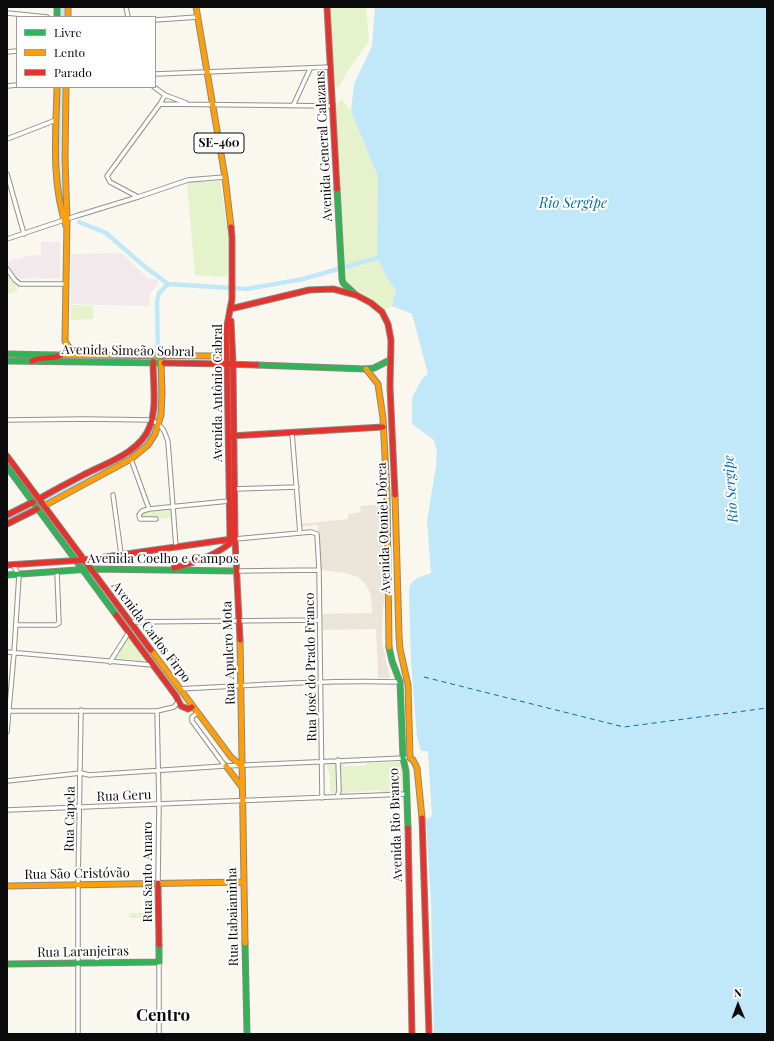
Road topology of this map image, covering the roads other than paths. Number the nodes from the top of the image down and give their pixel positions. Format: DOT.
graph roads {
  1 [pos="196,7"];
  2 [pos="327,7"];
  3 [pos="7,13"];
  4 [pos="25,16"];
  5 [pos="198,17"];
  6 [pos="156,20"];
  7 [pos="331,67"];
  8 [pos="310,68"];
  9 [pos="206,72"];
  10 [pos="156,74"];
  11 [pos="57,88"];
  12 [pos="66,88"];
  13 [pos="155,88"];
  14 [pos="165,95"];
  15 [pos="160,104"];
  16 [pos="190,104"];
  17 [pos="213,105"];
  18 [pos="293,106"];
  19 [pos="333,106"];
  20 [pos="57,119"];
  21 [pos="7,139"];
  22 [pos="7,174"];
  23 [pos="225,177"];
  24 [pos="138,197"];
  25 [pos="65,219"];
  26 [pos="24,234"];
  27 [pos="7,239"];
  28 [pos="7,269"];
  29 [pos="66,284"];
  30 [pos="356,295"];
  31 [pos="230,309"];
  32 [pos="65,342"];
  33 [pos="227,348"];
  34 [pos="7,354"];
  35 [pos="61,355"];
  36 [pos="78,355"];
  37 [pos="159,358"];
  38 [pos="390,360"];
  39 [pos="7,361"];
  40 [pos="32,361"];
  41 [pos="153,362"];
  42 [pos="227,364"];
  43 [pos="233,364"];
  44 [pos="366,369"];
  45 [pos="7,420"];
  46 [pos="152,421"];
  47 [pos="159,424"];
  48 [pos="383,427"];
  49 [pos="292,433"];
  50 [pos="231,436"];
  51 [pos="8,458"];
  52 [pos="131,459"];
  53 [pos="7,468"];
  54 [pos="297,487"];
  55 [pos="234,489"];
  56 [pos="113,495"];
  57 [pos="39,500"];
  58 [pos="229,502"];
  59 [pos="35,505"];
  60 [pos="43,506"];
  61 [pos="172,507"];
  62 [pos="149,509"];
  63 [pos="7,515"];
  64 [pos="156,519"];
  65 [pos="7,524"];
  66 [pos="300,533"];
  67 [pos="232,539"];
  68 [pos="176,547"];
  69 [pos="121,554"];
  70 [pos="84,560"];
  71 [pos="75,561"];
  72 [pos="10,565"];
  73 [pos="90,569"];
  74 [pos="82,570"];
  75 [pos="168,570"];
  76 [pos="319,570"];
  77 [pos="237,571"];
  78 [pos="57,572"];
  79 [pos="7,575"];
  80 [pos="19,575"];
  81 [pos="239,620"];
  82 [pos="320,620"];
  83 [pos="131,622"];
  84 [pos="16,625"];
  85 [pos="129,632"];
  86 [pos="7,652"];
  87 [pos="14,653"];
  88 [pos="110,662"];
  89 [pos="154,665"];
  90 [pos="322,682"];
  91 [pos="400,682"];
  92 [pos="241,685"];
  93 [pos="180,689"];
  94 [pos="178,702"];
  95 [pos="192,706"];
  96 [pos="81,710"];
  97 [pos="8,711"];
  98 [pos="156,711"];
  99 [pos="197,713"];
  100 [pos="7,732"];
  101 [pos="404,758"];
  102 [pos="410,758"];
  103 [pos="338,760"];
  104 [pos="322,761"];
  105 [pos="226,766"];
  106 [pos="241,766"];
  107 [pos="159,770"];
  108 [pos="81,773"];
  109 [pos="7,781"];
  110 [pos="241,787"];
  111 [pos="407,794"];
  112 [pos="337,797"];
  113 [pos="322,798"];
  114 [pos="242,800"];
  115 [pos="159,804"];
  116 [pos="79,808"];
  117 [pos="7,810"];
  118 [pos="243,882"];
  119 [pos="158,883"];
  120 [pos="78,884"];
  121 [pos="7,886"];
  122 [pos="159,962"];
  123 [pos="7,964"];
  124 [pos="78,964"];
  125 [pos="78,1034"];
  126 [pos="159,1034"];
  127 [pos="247,1034"];
  128 [pos="412,1034"];
  129 [pos="429,1034"];
  1 -- 5 [label="main road, SE-460"];
  2 -- 7 [label="main road, Avenida General Calazans"];
  3 -- 4 [label="street"];
  5 -- 6 [label="street"];
  5 -- 9 [label="main road, SE-460"];
  7 -- 8 [label="street"];
  7 -- 19 [label="main road, Avenida General Calazans"];
  8 -- 9 [label="street"];
  8 -- 18 [label="street"];
  9 -- 10 [label="street"];
  9 -- 17 [label="main road, SE-460"];
  11 -- 20 [label="main road"];
  12 -- 25 [label="main road"];
  13 -- 14 [label="street"];
  14 -- 15 [label="street"];
  14 -- 16 [label="street"];
  15 -- 16 [label="street"];
  15 -- 24 [label="street"];
  16 -- 17 [label="street"];
  17 -- 18 [label="street"];
  17 -- 23 [label="main road, SE-460"];
  18 -- 19 [label="street"];
  19 -- 30 [label="main road, Avenida General Calazans"];
  20 -- 21 [label="street"];
  20 -- 25 [label="main road"];
  22 -- 26 [label="street"];
  23 -- 24 [label="street"];
  23 -- 31 [label="main road, SE-460"];
  24 -- 25 [label="street"];
  25 -- 26 [label="street"];
  25 -- 29 [label="main road, Avenida Simeão Sobral"];
  26 -- 27 [label="street"];
  28 -- 29 [label="street"];
  29 -- 32 [label="main road, Avenida Simeão Sobral"];
  30 -- 31 [label="main road"];
  30 -- 38 [label="main road, Avenida Otoniel Dórea"];
  31 -- 33 [label="main road, Avenida Antônio Cabral / SE-460"];
  31 -- 43 [label="main road, Avenida Antônio Cabral"];
  32 -- 35 [label="main road, Avenida Simeão Sobral"];
  32 -- 36 [label="main road"];
  33 -- 37 [label="main road, Avenida Simeão Sobral"];
  33 -- 42 [label="main road, Avenida Antônio Cabral / SE-460"];
  34 -- 35 [label="main road, Avenida Simeão Sobral"];
  35 -- 36 [label="main road, Avenida Simeão Sobral"];
  35 -- 40 [label="main road"];
  36 -- 37 [label="main road, Avenida Simeão Sobral"];
  37 -- 41 [label="main road"];
  37 -- 42 [label="main road, Avenida Simeão Sobral"];
  37 -- 47 [label="main road"];
  38 -- 44 [label="main road, Avenida Simeão Sobral"];
  38 -- 102 [label="main road, Avenida Otoniel Dórea"];
  39 -- 40 [label="main road, Avenida Simeão Sobral"];
  40 -- 41 [label="main road, Avenida Simeão Sobral"];
  41 -- 46 [label="main road"];
  42 -- 43 [label="main road, Avenida Simeão Sobral"];
  42 -- 50 [label="main road, Avenida Antônio Cabral"];
  43 -- 44 [label="main road, Avenida Simeão Sobral"];
  43 -- 50 [label="main road, Avenida Antônio Cabral"];
  44 -- 48 [label="main road, Avenida Otoniel Dórea"];
  45 -- 46 [label="street"];
  46 -- 47 [label="street"];
  46 -- 57 [label="main road"];
  47 -- 52 [label="main road"];
  47 -- 61 [label="street"];
  48 -- 49 [label="main road"];
  48 -- 91 [label="main road, Avenida Otoniel Dórea"];
  49 -- 50 [label="main road"];
  49 -- 54 [label="street"];
  50 -- 55 [label="main road, Avenida Antônio Cabral"];
  50 -- 58 [label="main road, Avenida Antônio Cabral"];
  51 -- 57 [label="main road, Avenida Carlos Firpo"];
  52 -- 60 [label="main road"];
  52 -- 62 [label="street"];
  53 -- 59 [label="main road, Avenida Carlos Firpo"];
  54 -- 55 [label="street"];
  54 -- 66 [label="street"];
  55 -- 67 [label="main road, Avenida Antônio Cabral"];
  56 -- 69 [label="street"];
  57 -- 60 [label="main road, Avenida Carlos Firpo"];
  58 -- 61 [label="street"];
  58 -- 67 [label="main road, Avenida Antônio Cabral"];
  59 -- 63 [label="main road"];
  59 -- 65 [label="main road"];
  59 -- 71 [label="main road, Avenida Carlos Firpo"];
  60 -- 70 [label="main road, Avenida Carlos Firpo"];
  61 -- 62 [label="street"];
  61 -- 68 [label="street"];
  62 -- 64 [label="street"];
  66 -- 67 [label="street"];
  66 -- 76 [label="street, Rua José do Prado Franco"];
  67 -- 68 [label="main road, Avenida Coelho e Campos"];
  67 -- 75 [label="main road"];
  67 -- 77 [label="main road, Rua Apulcro Mota"];
  68 -- 69 [label="main road, Avenida Coelho e Campos"];
  69 -- 70 [label="main road, Avenida Coelho e Campos"];
  70 -- 71 [label="main road, Avenida Coelho e Campos"];
  70 -- 73 [label="main road, Avenida Carlos Firpo"];
  71 -- 72 [label="main road, Avenida Coelho e Campos"];
  71 -- 74 [label="main road, Avenida Carlos Firpo"];
  72 -- 80 [label="street"];
  73 -- 74 [label="main road, Avenida Coelho e Campos"];
  73 -- 75 [label="main road, Avenida Coelho e Campos"];
  73 -- 83 [label="main road, Avenida Carlos Firpo"];
  74 -- 78 [label="main road, Avenida Coelho e Campos"];
  74 -- 85 [label="main road, Avenida Carlos Firpo"];
  75 -- 77 [label="main road, Avenida Coelho e Campos"];
  76 -- 77 [label="street, Avenida Coelho e Campos"];
  76 -- 82 [label="street, Rua José do Prado Franco"];
  77 -- 81 [label="main road, Rua Apulcro Mota"];
  78 -- 80 [label="main road, Avenida Coelho e Campos"];
  78 -- 84 [label="street"];
  79 -- 80 [label="main road, Avenida Coelho e Campos"];
  80 -- 84 [label="street"];
  81 -- 82 [label="street"];
  81 -- 83 [label="street"];
  81 -- 92 [label="main road, Rua Apulcro Mota"];
  82 -- 90 [label="street, Rua José do Prado Franco"];
  83 -- 93 [label="main road, Avenida Carlos Firpo"];
  84 -- 87 [label="street"];
  85 -- 88 [label="street"];
  85 -- 89 [label="main road, Avenida Carlos Firpo"];
  86 -- 87 [label="street"];
  87 -- 88 [label="street"];
  87 -- 97 [label="street"];
  88 -- 89 [label="street"];
  89 -- 94 [label="main road, Avenida Carlos Firpo"];
  90 -- 91 [label="street"];
  90 -- 92 [label="street"];
  90 -- 104 [label="street, Rua José do Prado Franco"];
  91 -- 101 [label="main road, Avenida Otoniel Dórea"];
  92 -- 93 [label="street"];
  92 -- 106 [label="main road, Rua Apulcro Mota"];
  93 -- 95 [label="main road, Avenida Carlos Firpo"];
  94 -- 95 [label="main road"];
  94 -- 98 [label="street, Avenida Carlos Firpo"];
  95 -- 99 [label="main road, Avenida Carlos Firpo"];
  96 -- 97 [label="street"];
  96 -- 98 [label="street"];
  96 -- 108 [label="street, Rua Capela"];
  97 -- 100 [label="street"];
  98 -- 107 [label="street, Rua Santo Amaro"];
  99 -- 105 [label="street"];
  99 -- 106 [label="main road, Avenida Carlos Firpo"];
  101 -- 102 [label="street, Avenida Rio Branco"];
  101 -- 103 [label="street"];
  101 -- 111 [label="main road, Avenida Rio Branco"];
  102 -- 129 [label="main road, Avenida Rio Branco"];
  103 -- 104 [label="street"];
  103 -- 112 [label="street"];
  104 -- 106 [label="street"];
  104 -- 113 [label="street, Rua José do Prado Franco"];
  105 -- 106 [label="street"];
  105 -- 107 [label="street"];
  105 -- 110 [label="main road"];
  106 -- 110 [label="main road, Rua Apulcro Mota"];
  107 -- 108 [label="street"];
  107 -- 115 [label="street, Rua Santo Amaro"];
  108 -- 109 [label="street"];
  108 -- 116 [label="street, Rua Capela"];
  110 -- 114 [label="main road, Rua Itabaianinha"];
  111 -- 112 [label="street, Rua Geru"];
  111 -- 128 [label="main road, Avenida Rio Branco"];
  112 -- 113 [label="street, Rua Geru"];
  113 -- 114 [label="street, Rua Geru"];
  114 -- 115 [label="street, Rua Geru"];
  114 -- 118 [label="main road, Rua Itabaianinha"];
  115 -- 116 [label="street, Rua Geru"];
  115 -- 119 [label="street, Rua Santo Amaro"];
  116 -- 117 [label="street, Rua Geru"];
  116 -- 120 [label="street, Rua Capela"];
  118 -- 119 [label="main road, Rua São Cristóvão"];
  118 -- 127 [label="main road, Rua Itabaianinha"];
  119 -- 120 [label="main road, Rua São Cristóvão"];
  119 -- 122 [label="main road, Rua Santo Amaro"];
  120 -- 121 [label="main road, Rua São Cristóvão"];
  120 -- 124 [label="street, Rua Capela"];
  122 -- 124 [label="main road, Rua Laranjeiras"];
  122 -- 126 [label="street, Rua Santo Amaro"];
  123 -- 124 [label="main road, Rua Laranjeiras"];
  124 -- 125 [label="street, Rua Capela"];
}
